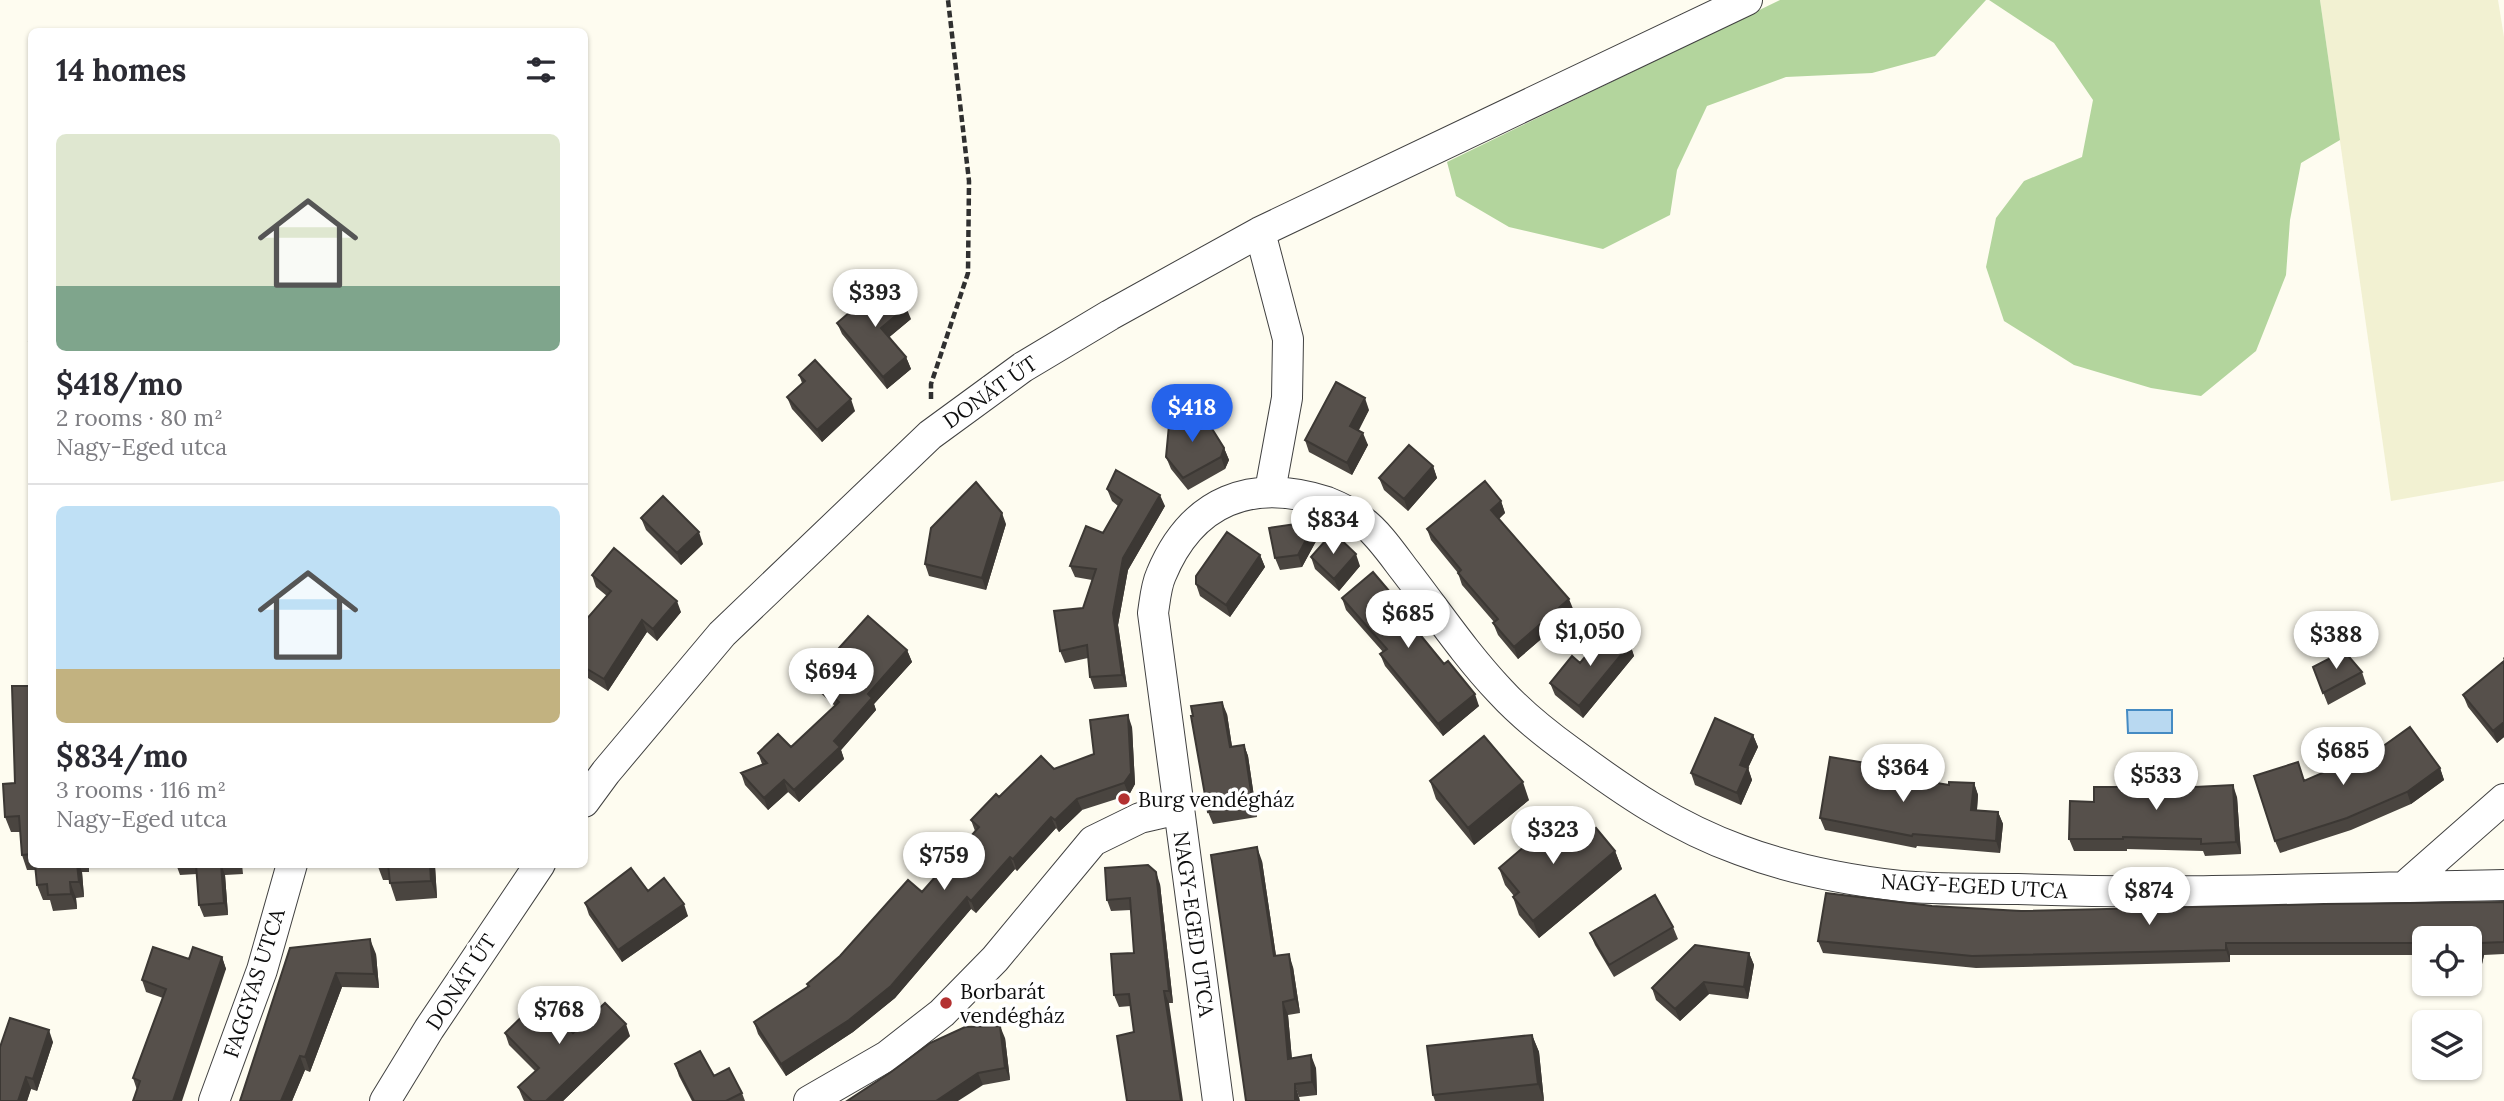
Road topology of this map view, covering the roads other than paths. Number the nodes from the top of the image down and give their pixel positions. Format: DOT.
graph roads {
  1 [pos="1747,0"];
  2 [pos="1260,232"];
  3 [pos="1270,491"];
  4 [pos="588,797"];
  5 [pos="2504,799"];
  6 [pos="1179,809"];
  7 [pos="291,868"];
  8 [pos="537,868"];
  9 [pos="2504,885"];
  10 [pos="2404,887"];
  11 [pos="214,1101"];
  12 [pos="385,1101"];
  13 [pos="809,1101"];
  14 [pos="1218,1101"];
  1 -- 2 [label="street, DONÁT ÚT"];
  2 -- 3 [label="street"];
  2 -- 4 [label="street, DONÁT ÚT"];
  3 -- 6 [label="street, NAGY-EGED UTCA"];
  3 -- 10 [label="street, NAGY-EGED UTCA"];
  5 -- 10 [label="street"];
  6 -- 13 [label="street"];
  6 -- 14 [label="street, NAGY-EGED UTCA"];
  7 -- 11 [label="street, FAGGYAS UTCA"];
  8 -- 12 [label="street, DONÁT ÚT"];
  9 -- 10 [label="street, NAGY-EGED UTCA"];
}
